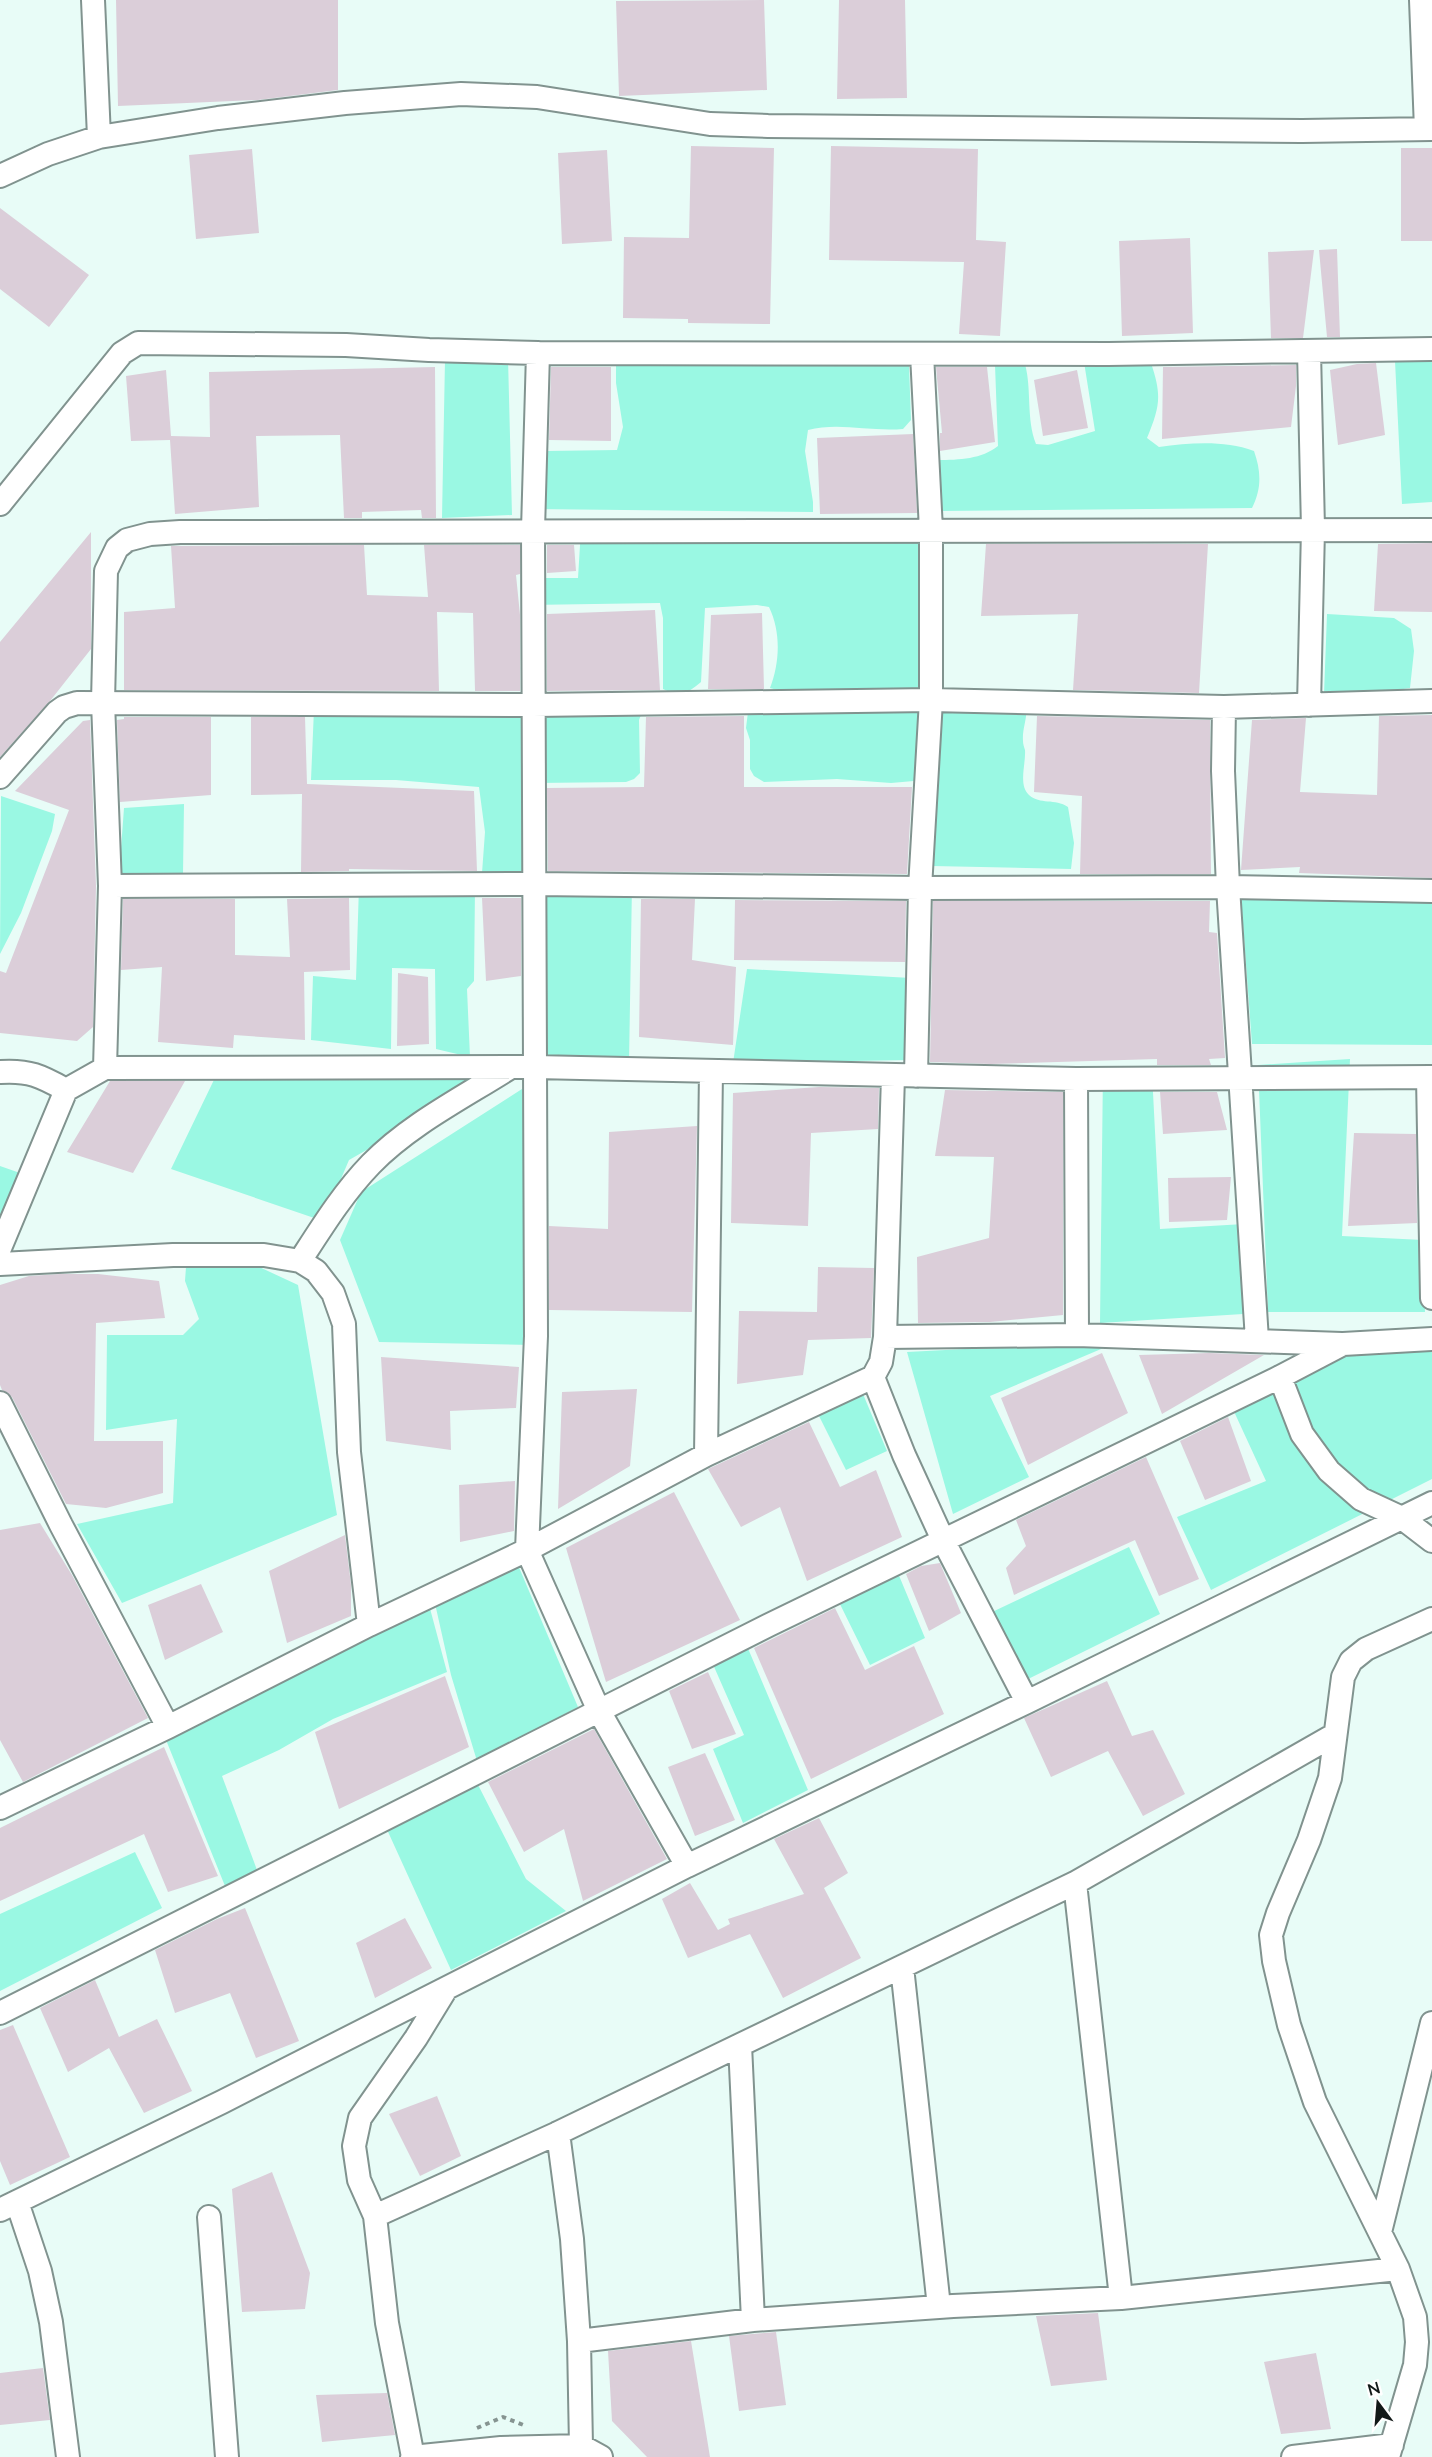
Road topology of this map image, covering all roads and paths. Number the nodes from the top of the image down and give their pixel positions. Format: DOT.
graph roads {
  1 [pos="93,0"];
  2 [pos="1421,0"];
  3 [pos="1429,129"];
  4 [pos="99,137"];
  5 [pos="0,176"];
  6 [pos="1432,349"];
  7 [pos="1309,351"];
  8 [pos="538,353"];
  9 [pos="922,354"];
  10 [pos="0,504"];
  11 [pos="1312,529"];
  12 [pos="533,530"];
  13 [pos="932,530"];
  14 [pos="1432,530"];
  15 [pos="931,700"];
  16 [pos="1432,701"];
  17 [pos="103,702"];
  18 [pos="534,705"];
  19 [pos="1309,705"];
  20 [pos="1224,707"];
  21 [pos="0,777"];
  22 [pos="534,884"];
  23 [pos="110,886"];
  24 [pos="920,888"];
  25 [pos="1228,888"];
  26 [pos="1432,891"];
  27 [pos="511,1067"];
  28 [pos="535,1067"];
  29 [pos="105,1068"];
  30 [pos="711,1071"];
  31 [pos="0,1072"];
  32 [pos="893,1076"];
  33 [pos="916,1076"];
  34 [pos="1430,1077"];
  35 [pos="1241,1078"];
  36 [pos="1076,1079"];
  37 [pos="66,1090"];
  38 [pos="0,1248"];
  39 [pos="300,1261"];
  40 [pos="0,1264"];
  41 [pos="1432,1298"];
  42 [pos="1077,1335"];
  43 [pos="885,1337"];
  44 [pos="1432,1339"];
  45 [pos="1257,1340"];
  46 [pos="1343,1344"];
  47 [pos="873,1377"];
  48 [pos="1280,1377"];
  49 [pos="0,1403"];
  50 [pos="706,1455"];
  51 [pos="1432,1503"];
  52 [pos="1402,1518"];
  53 [pos="943,1540"];
  54 [pos="1432,1541"];
  55 [pos="527,1550"];
  56 [pos="1432,1619"];
  57 [pos="369,1625"];
  58 [pos="1027,1702"];
  59 [pos="599,1711"];
  60 [pos="168,1727"];
  61 [pos="1334,1735"];
  62 [pos="2,1804"];
  63 [pos="687,1866"];
  64 [pos="1075,1883"];
  65 [pos="902,1967"];
  66 [pos="446,1989"];
  67 [pos="0,2013"];
  68 [pos="1432,2023"];
  69 [pos="740,2045"];
  70 [pos="558,2133"];
  71 [pos="8,2206"];
  72 [pos="375,2216"];
  73 [pos="209,2217"];
  74 [pos="1380,2232"];
  75 [pos="1398,2269"];
  76 [pos="1121,2298"];
  77 [pos="939,2307"];
  78 [pos="753,2320"];
  79 [pos="579,2341"];
  80 [pos="581,2446"];
  81 [pos="1390,2451"];
  82 [pos="68,2457"];
  83 [pos="226,2457"];
  84 [pos="412,2457"];
  85 [pos="601,2457"];
  86 [pos="1293,2457"];
  1 -- 4 [label="street"];
  2 -- 3 [label="street"];
  3 -- 4 [label="street"];
  4 -- 5 [label="street"];
  6 -- 7 [label="street"];
  7 -- 9 [label="street"];
  7 -- 11 [label="street"];
  8 -- 9 [label="street"];
  8 -- 10 [label="street"];
  8 -- 12 [label="street"];
  9 -- 13 [label="street"];
  11 -- 13 [label="street"];
  11 -- 14 [label="street"];
  11 -- 19 [label="street"];
  12 -- 13 [label="street"];
  12 -- 17 [label="street"];
  12 -- 18 [label="street"];
  13 -- 15 [label="street"];
  15 -- 18 [label="street"];
  15 -- 20 [label="street"];
  15 -- 24 [label="street"];
  16 -- 19 [label="street"];
  17 -- 18 [label="street"];
  17 -- 21 [label="street"];
  17 -- 23 [label="street"];
  18 -- 22 [label="street"];
  19 -- 20 [label="street"];
  20 -- 25 [label="street"];
  22 -- 23 [label="street"];
  22 -- 24 [label="street"];
  22 -- 28 [label="street"];
  23 -- 29 [label="street"];
  24 -- 25 [label="street"];
  24 -- 33 [label="street"];
  25 -- 26 [label="street"];
  25 -- 35 [label="street"];
  27 -- 28 [label="street"];
  27 -- 29 [label="street"];
  27 -- 39 [label="street"];
  28 -- 30 [label="street"];
  28 -- 55 [label="street"];
  29 -- 37 [label="street"];
  30 -- 32 [label="street"];
  30 -- 50 [label="street"];
  31 -- 37 [label="street"];
  32 -- 33 [label="street"];
  32 -- 43 [label="street"];
  33 -- 36 [label="street"];
  34 -- 35 [label="street"];
  34 -- 41 [label="street"];
  35 -- 36 [label="street"];
  35 -- 45 [label="street"];
  36 -- 42 [label="street"];
  37 -- 38 [label="street"];
  39 -- 40 [label="street"];
  39 -- 57 [label="street"];
  42 -- 43 [label="street"];
  42 -- 45 [label="street"];
  43 -- 47 [label="street"];
  44 -- 46 [label="street"];
  45 -- 46 [label="street"];
  46 -- 48 [label="street"];
  47 -- 50 [label="street"];
  47 -- 53 [label="street"];
  48 -- 52 [label="street"];
  48 -- 53 [label="street"];
  49 -- 60 [label="street"];
  50 -- 55 [label="street"];
  51 -- 52 [label="street"];
  52 -- 54 [label="street"];
  52 -- 58 [label="street"];
  53 -- 58 [label="street"];
  53 -- 59 [label="street"];
  55 -- 57 [label="street"];
  55 -- 59 [label="street"];
  56 -- 61 [label="street"];
  57 -- 60 [label="street"];
  58 -- 63 [label="street"];
  59 -- 63 [label="street"];
  59 -- 67 [label="street"];
  60 -- 62 [label="street"];
  61 -- 64 [label="street"];
  61 -- 74 [label="street"];
  63 -- 66 [label="street"];
  64 -- 65 [label="street"];
  64 -- 76 [label="street"];
  65 -- 69 [label="street"];
  65 -- 77 [label="street"];
  66 -- 71 [label="street"];
  66 -- 72 [label="street"];
  68 -- 74 [label="street"];
  69 -- 70 [label="street"];
  69 -- 78 [label="street"];
  70 -- 72 [label="street"];
  70 -- 79 [label="street"];
  71 -- 82 [label="street"];
  72 -- 84 [label="street"];
  73 -- 83 [label="street"];
  74 -- 75 [label="street"];
  75 -- 76 [label="street"];
  75 -- 81 [label="street"];
  76 -- 77 [label="street"];
  77 -- 78 [label="street"];
  78 -- 79 [label="street"];
  79 -- 80 [label="street"];
  80 -- 84 [label="street"];
  80 -- 85 [label="street"];
  81 -- 86 [label="street"];
}
